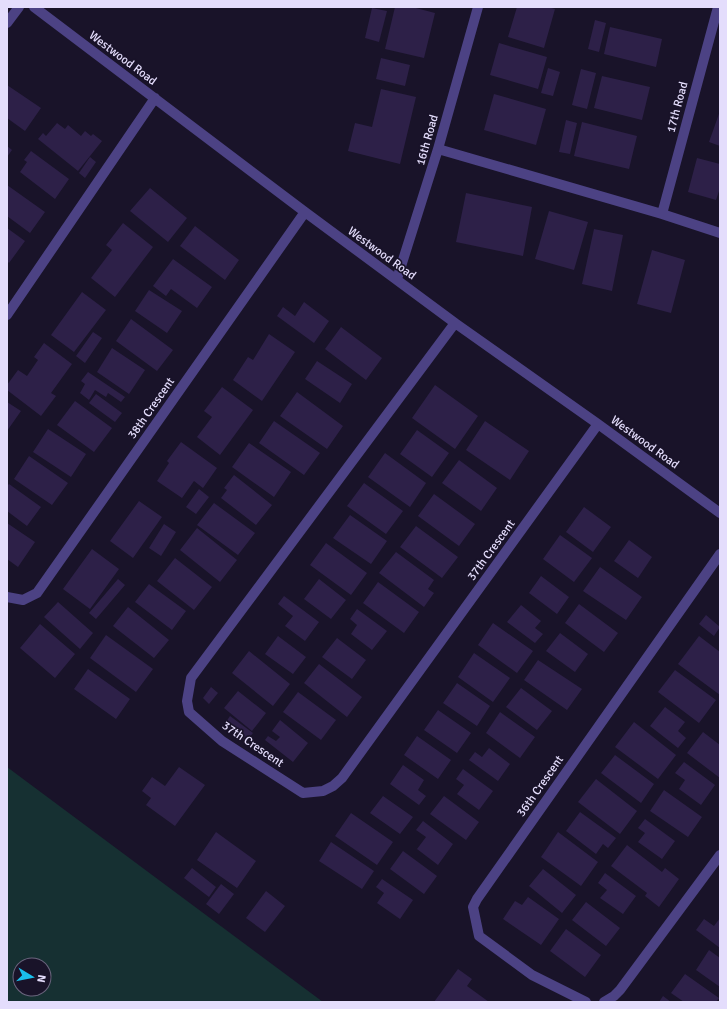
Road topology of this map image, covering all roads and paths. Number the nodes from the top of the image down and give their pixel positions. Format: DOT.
graph roads {
  1 [pos="19,7"];
  2 [pos="34,7"];
  3 [pos="478,7"];
  4 [pos="718,7"];
  5 [pos="7,23"];
  6 [pos="155,98"];
  7 [pos="438,149"];
  8 [pos="305,212"];
  9 [pos="662,214"];
  10 [pos="720,233"];
  11 [pos="397,279"];
  12 [pos="7,315"];
  13 [pos="455,323"];
  14 [pos="598,424"];
  15 [pos="720,513"];
  16 [pos="720,554"];
  17 [pos="7,597"];
  18 [pos="720,855"];
  19 [pos="586,1002"];
  20 [pos="604,1002"];
  1 -- 5 [label="street"];
  2 -- 6 [label="street, Westwood Road"];
  3 -- 7 [label="street, 16th Road"];
  4 -- 9 [label="street, 17th Road"];
  6 -- 8 [label="street, Westwood Road"];
  6 -- 12 [label="street"];
  7 -- 9 [label="street"];
  7 -- 11 [label="street, 16th Road"];
  8 -- 11 [label="street, Westwood Road"];
  8 -- 17 [label="street, 38th Crescent"];
  9 -- 10 [label="street"];
  11 -- 13 [label="street, Westwood Road"];
  13 -- 14 [label="street, Westwood Road"];
  13 -- 14 [label="street, 37th Crescent"];
  14 -- 15 [label="street, Westwood Road"];
  16 -- 19 [label="street, 36th Crescent"];
  18 -- 20 [label="street"];
}
